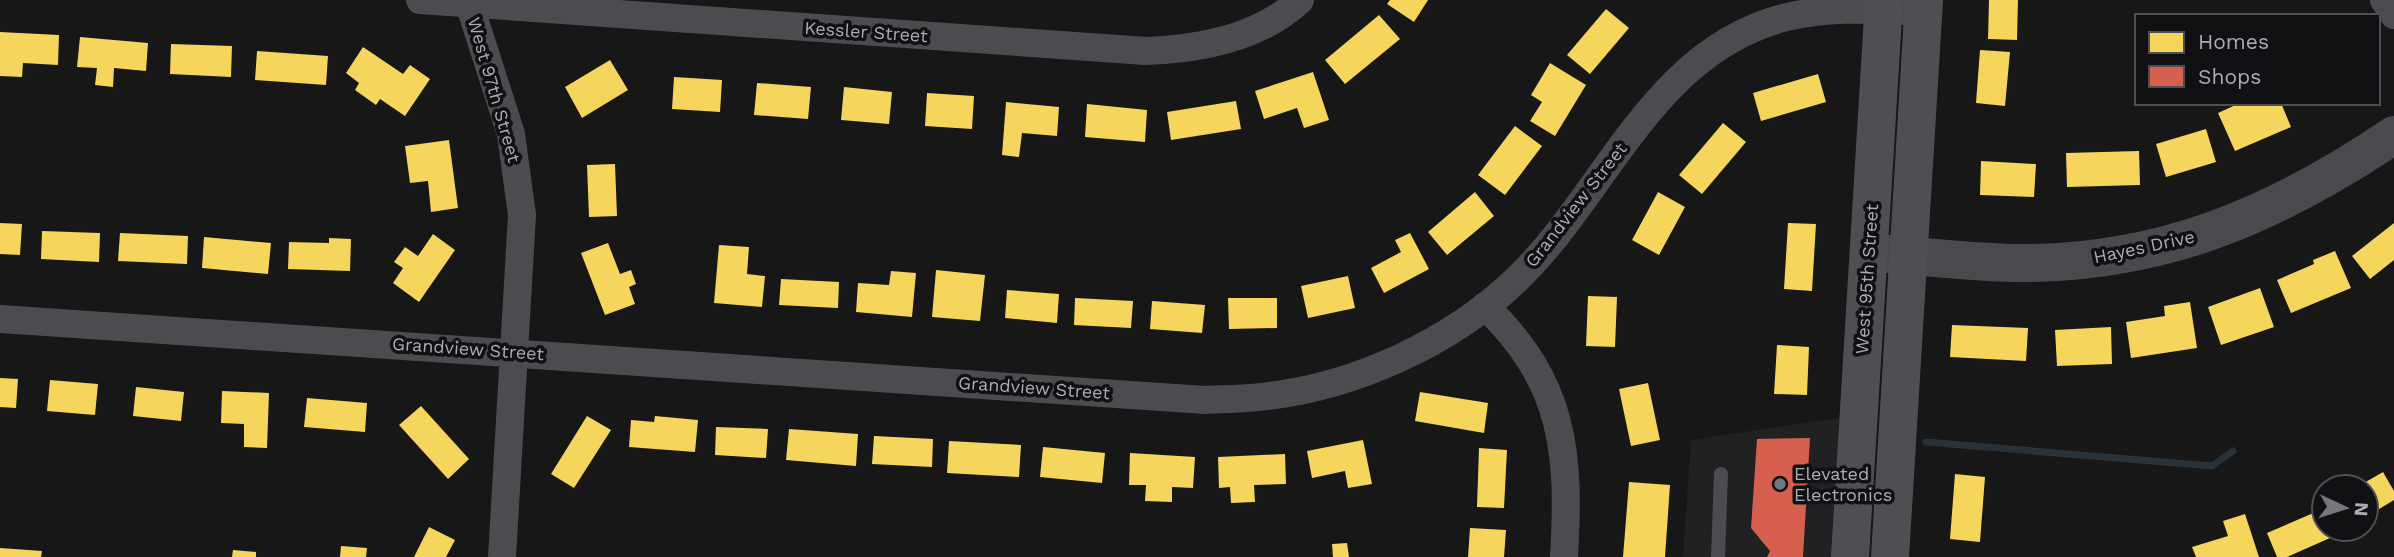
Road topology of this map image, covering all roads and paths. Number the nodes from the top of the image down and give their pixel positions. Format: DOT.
graph roads {
  1 [pos="420,0"];
  2 [pos="1300,0"];
  3 [pos="2384,0"];
  4 [pos="469,2"];
  5 [pos="1884,5"];
  6 [pos="1924,6"];
  7 [pos="2394,15"];
  8 [pos="2394,135"];
  9 [pos="1869,253"];
  10 [pos="1909,255"];
  11 [pos="1485,306"];
  12 [pos="0,318"];
  13 [pos="516,352"];
  14 [pos="1721,474"];
  15 [pos="502,557"];
  16 [pos="1564,557"];
  17 [pos="1718,557"];
  18 [pos="1850,557"];
  19 [pos="1890,557"];
  1 -- 4 [label="street, Kessler Street"];
  2 -- 4 [label="street, Kessler Street"];
  3 -- 7 [label="street"];
  4 -- 13 [label="street, West 97th Street"];
  5 -- 6 [label="street, Grandview Street"];
  5 -- 9 [label="main road, West 95th Street"];
  5 -- 11 [label="street, Grandview Street"];
  6 -- 10 [label="main road"];
  8 -- 10 [label="street, Hayes Drive"];
  9 -- 10 [label="street, Hayes Drive"];
  9 -- 18 [label="main road, West 95th Street"];
  10 -- 19 [label="main road"];
  11 -- 13 [label="street, Grandview Street"];
  11 -- 16 [label="street"];
  12 -- 13 [label="street, Grandview Street"];
  13 -- 15 [label="street, West 97th Street"];
  14 -- 17 [label="lane"];
}
